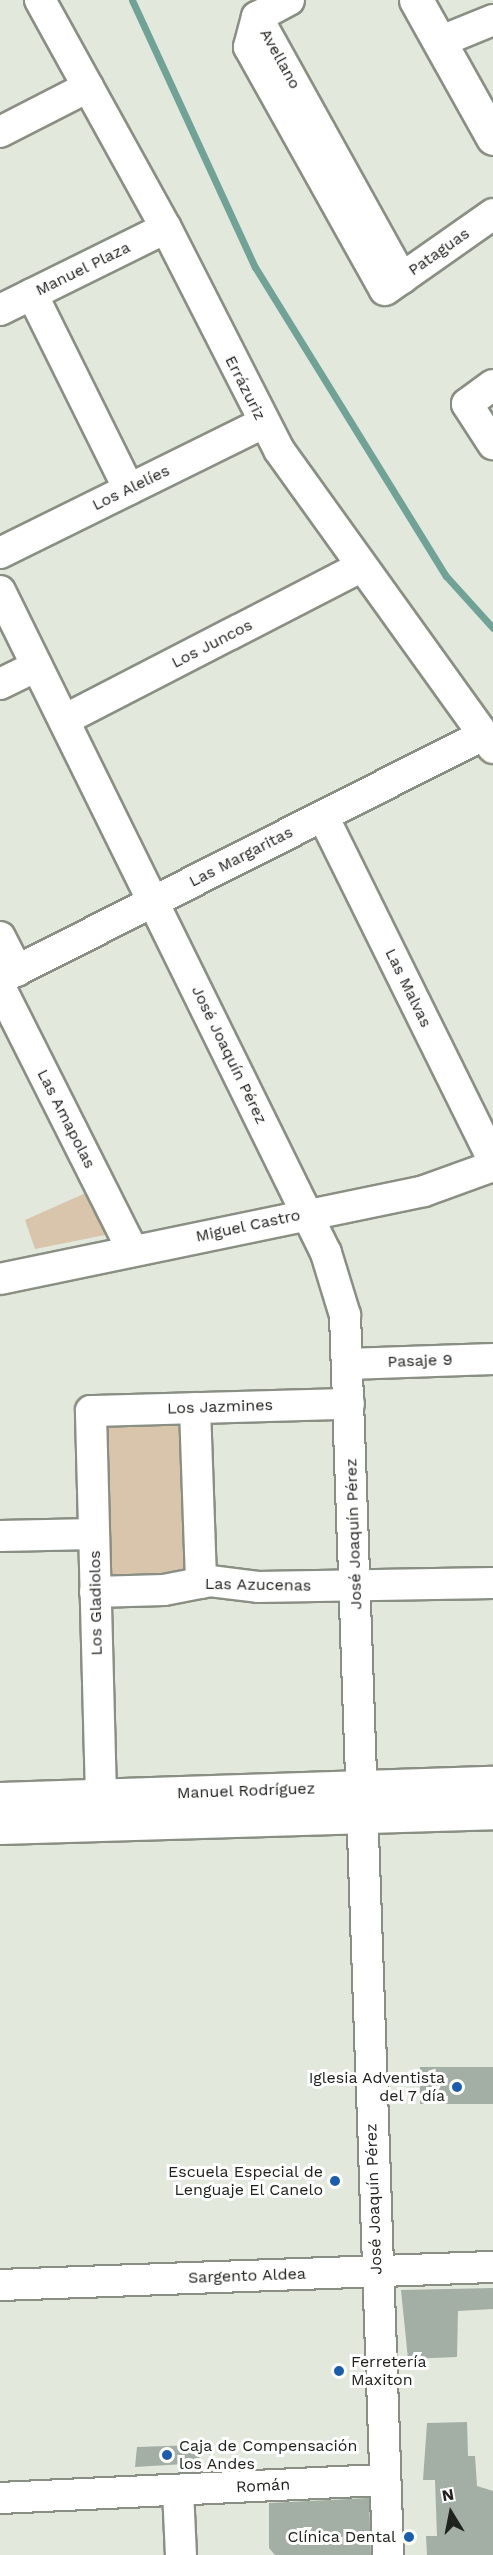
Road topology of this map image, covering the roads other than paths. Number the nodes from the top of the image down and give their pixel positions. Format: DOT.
graph roads {
  1 [pos="40,0"];
  2 [pos="289,0"];
  3 [pos="416,0"];
  4 [pos="493,20"];
  5 [pos="439,42"];
  6 [pos="88,87"];
  7 [pos="0,132"];
  8 [pos="493,138"];
  9 [pos="493,214"];
  10 [pos="166,228"];
  11 [pos="394,285"];
  12 [pos="32,294"];
  13 [pos="0,310"];
  14 [pos="484,397"];
  15 [pos="263,423"];
  16 [pos="493,444"];
  17 [pos="129,489"];
  18 [pos="0,553"];
  19 [pos="361,567"];
  20 [pos="0,591"];
  21 [pos="37,666"];
  22 [pos="0,684"];
  23 [pos="64,720"];
  24 [pos="488,741"];
  25 [pos="323,816"];
  26 [pos="153,902"];
  27 [pos="0,938"];
  28 [pos="6,979"];
  29 [pos="493,1160"];
  30 [pos="493,1166"];
  31 [pos="307,1214"];
  32 [pos="132,1250"];
  33 [pos="0,1279"];
  34 [pos="493,1359"];
  35 [pos="348,1364"];
  36 [pos="349,1404"];
  37 [pos="195,1408"];
  38 [pos="91,1411"];
  39 [pos="94,1534"];
  40 [pos="0,1536"];
  41 [pos="201,1583"];
  42 [pos="493,1583"];
  43 [pos="356,1586"];
  44 [pos="95,1592"];
  45 [pos="493,1783"];
  46 [pos="101,1796"];
  47 [pos="0,1799"];
  48 [pos="361,1802"];
  49 [pos="493,1812"];
  50 [pos="0,1827"];
  51 [pos="493,2267"];
  52 [pos="377,2271"];
  53 [pos="0,2285"];
  54 [pos="384,2480"];
  55 [pos="178,2490"];
  56 [pos="0,2498"];
  57 [pos="181,2555"];
  58 [pos="388,2555"];
  1 -- 6 [label="street, Errázuriz"];
  2 -- 11 [label="street, Avellano"];
  3 -- 5 [label="main road"];
  4 -- 5 [label="street"];
  5 -- 8 [label="main road"];
  6 -- 7 [label="street"];
  6 -- 10 [label="street, Errázuriz"];
  9 -- 11 [label="street, Pataguas"];
  10 -- 12 [label="street, Manuel Plaza"];
  10 -- 15 [label="street, Errázuriz"];
  12 -- 13 [label="street, Manuel Plaza"];
  12 -- 17 [label="street"];
  14 -- 16 [label="street"];
  15 -- 17 [label="street, Los Alelíes"];
  15 -- 19 [label="street, Errázuriz"];
  17 -- 18 [label="street, Los Alelíes"];
  19 -- 23 [label="street, Los Juncos"];
  19 -- 24 [label="street, Errázuriz"];
  20 -- 21 [label="street, José Joaquín Pérez"];
  21 -- 22 [label="street"];
  21 -- 23 [label="street, José Joaquín Pérez"];
  23 -- 26 [label="street, José Joaquín Pérez"];
  24 -- 25 [label="street, Las Margaritas"];
  25 -- 26 [label="street, Las Margaritas"];
  25 -- 29 [label="street, Las Malvas"];
  26 -- 28 [label="street, Las Margaritas"];
  26 -- 31 [label="street, José Joaquín Pérez"];
  27 -- 28 [label="street, Las Amapolas"];
  28 -- 32 [label="street, Las Amapolas"];
  30 -- 31 [label="street, Miguel Castro"];
  31 -- 32 [label="street, Miguel Castro"];
  31 -- 35 [label="street, José Joaquín Pérez"];
  32 -- 33 [label="street, Miguel Castro"];
  34 -- 35 [label="street, Pasaje 9"];
  35 -- 36 [label="street, José Joaquín Pérez"];
  36 -- 37 [label="street, Los Jazmines"];
  36 -- 43 [label="street, José Joaquín Pérez"];
  37 -- 38 [label="street, Los Jazmines"];
  37 -- 41 [label="street"];
  38 -- 39 [label="street, Los Gladiolos"];
  39 -- 40 [label="street"];
  39 -- 44 [label="street, Los Gladiolos"];
  41 -- 43 [label="street, Las Azucenas"];
  41 -- 44 [label="street, Las Azucenas"];
  42 -- 43 [label="street, Las Azucenas"];
  43 -- 48 [label="street, José Joaquín Pérez"];
  44 -- 46 [label="street, Los Gladiolos"];
  45 -- 48 [label="main road, Manuel Rodríguez"];
  46 -- 47 [label="main road, Manuel Rodríguez"];
  46 -- 48 [label="main road, Manuel Rodríguez"];
  48 -- 49 [label="main road, Manuel Rodríguez"];
  48 -- 50 [label="main road, Manuel Rodríguez"];
  48 -- 52 [label="street, José Joaquín Pérez"];
  51 -- 52 [label="street, Sargento Aldea"];
  52 -- 53 [label="street, Sargento Aldea"];
  52 -- 54 [label="street, José Joaquín Pérez"];
  54 -- 55 [label="street, Román"];
  54 -- 58 [label="street, José Joaquín Pérez"];
  55 -- 56 [label="street, Román"];
  55 -- 57 [label="street"];
}
